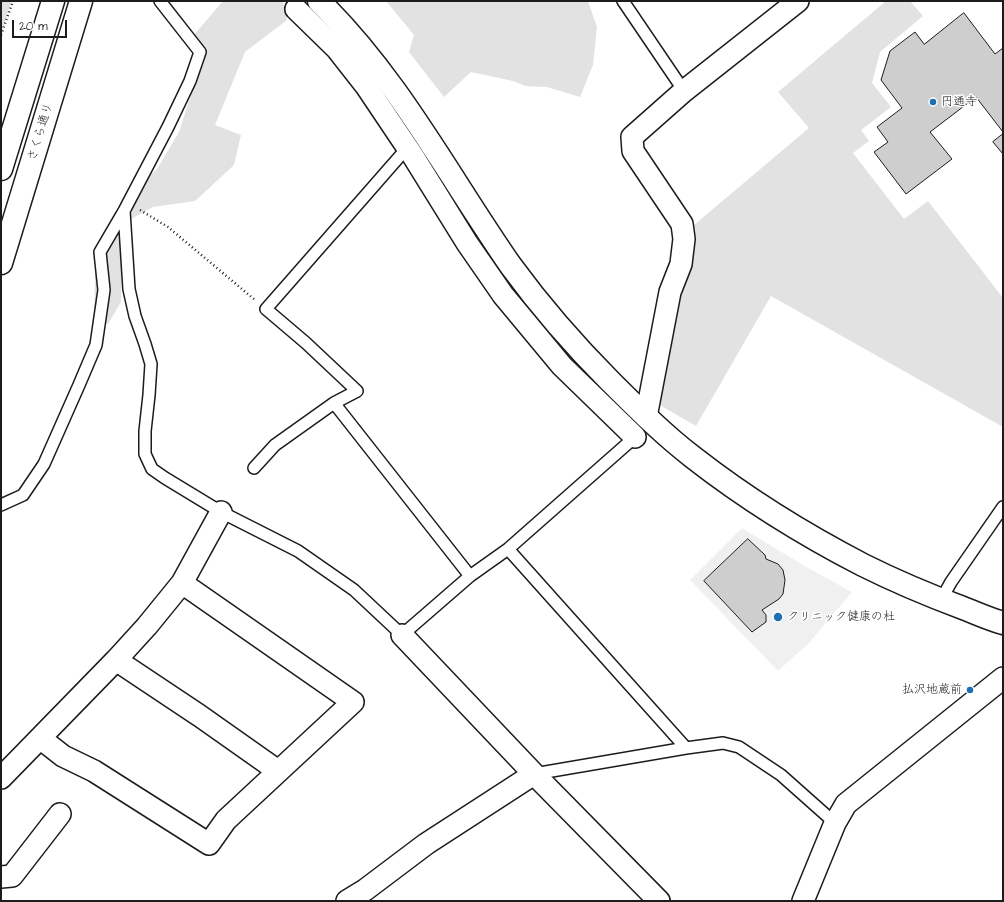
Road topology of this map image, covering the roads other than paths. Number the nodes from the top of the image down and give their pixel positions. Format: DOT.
graph roads {
  1 [pos="53,1"];
  2 [pos="81,1"];
  3 [pos="160,1"];
  4 [pos="319,1"];
  5 [pos="623,1"];
  6 [pos="798,1"];
  7 [pos="296,9"];
  8 [pos="684,91"];
  9 [pos="407,148"];
  10 [pos="1,169"];
  11 [pos="127,207"];
  12 [pos="1,263"];
  13 [pos="334,403"];
  14 [pos="646,417"];
  15 [pos="635,437"];
  16 [pos="254,468"];
  17 [pos="1,505"];
  18 [pos="1003,507"];
  19 [pos="221,512"];
  20 [pos="508,549"];
  21 [pos="470,576"];
  22 [pos="182,583"];
  23 [pos="941,600"];
  24 [pos="1003,623"];
  25 [pos="402,635"];
  26 [pos="116,660"];
  27 [pos="1003,678"];
  28 [pos="40,738"];
  29 [pos="686,748"];
  30 [pos="278,771"];
  31 [pos="534,774"];
  32 [pos="1,778"];
  33 [pos="60,814"];
  34 [pos="835,823"];
  35 [pos="1,877"];
  36 [pos="346,901"];
  37 [pos="659,901"];
  38 [pos="803,901"];
  1 -- 10 [label="street"];
  2 -- 12 [label="street, さくら通り"];
  3 -- 11 [label="lane"];
  4 -- 14 [label="street"];
  5 -- 8 [label="lane"];
  6 -- 8 [label="street"];
  7 -- 9 [label="street"];
  8 -- 14 [label="street"];
  9 -- 13 [label="lane"];
  9 -- 15 [label="street"];
  11 -- 17 [label="lane"];
  11 -- 19 [label="lane"];
  13 -- 16 [label="lane"];
  13 -- 21 [label="lane"];
  14 -- 15 [label="lane"];
  14 -- 23 [label="street"];
  15 -- 20 [label="lane"];
  18 -- 23 [label="lane"];
  19 -- 22 [label="street"];
  19 -- 25 [label="lane"];
  20 -- 21 [label="lane"];
  20 -- 29 [label="lane"];
  21 -- 25 [label="lane"];
  22 -- 26 [label="street"];
  22 -- 30 [label="street"];
  23 -- 24 [label="street"];
  25 -- 31 [label="street"];
  26 -- 28 [label="street"];
  26 -- 30 [label="street"];
  27 -- 34 [label="street"];
  28 -- 30 [label="street"];
  28 -- 32 [label="street"];
  29 -- 31 [label="lane"];
  29 -- 34 [label="lane"];
  31 -- 36 [label="street"];
  31 -- 37 [label="street"];
  33 -- 35 [label="street"];
  34 -- 38 [label="street"];
}
